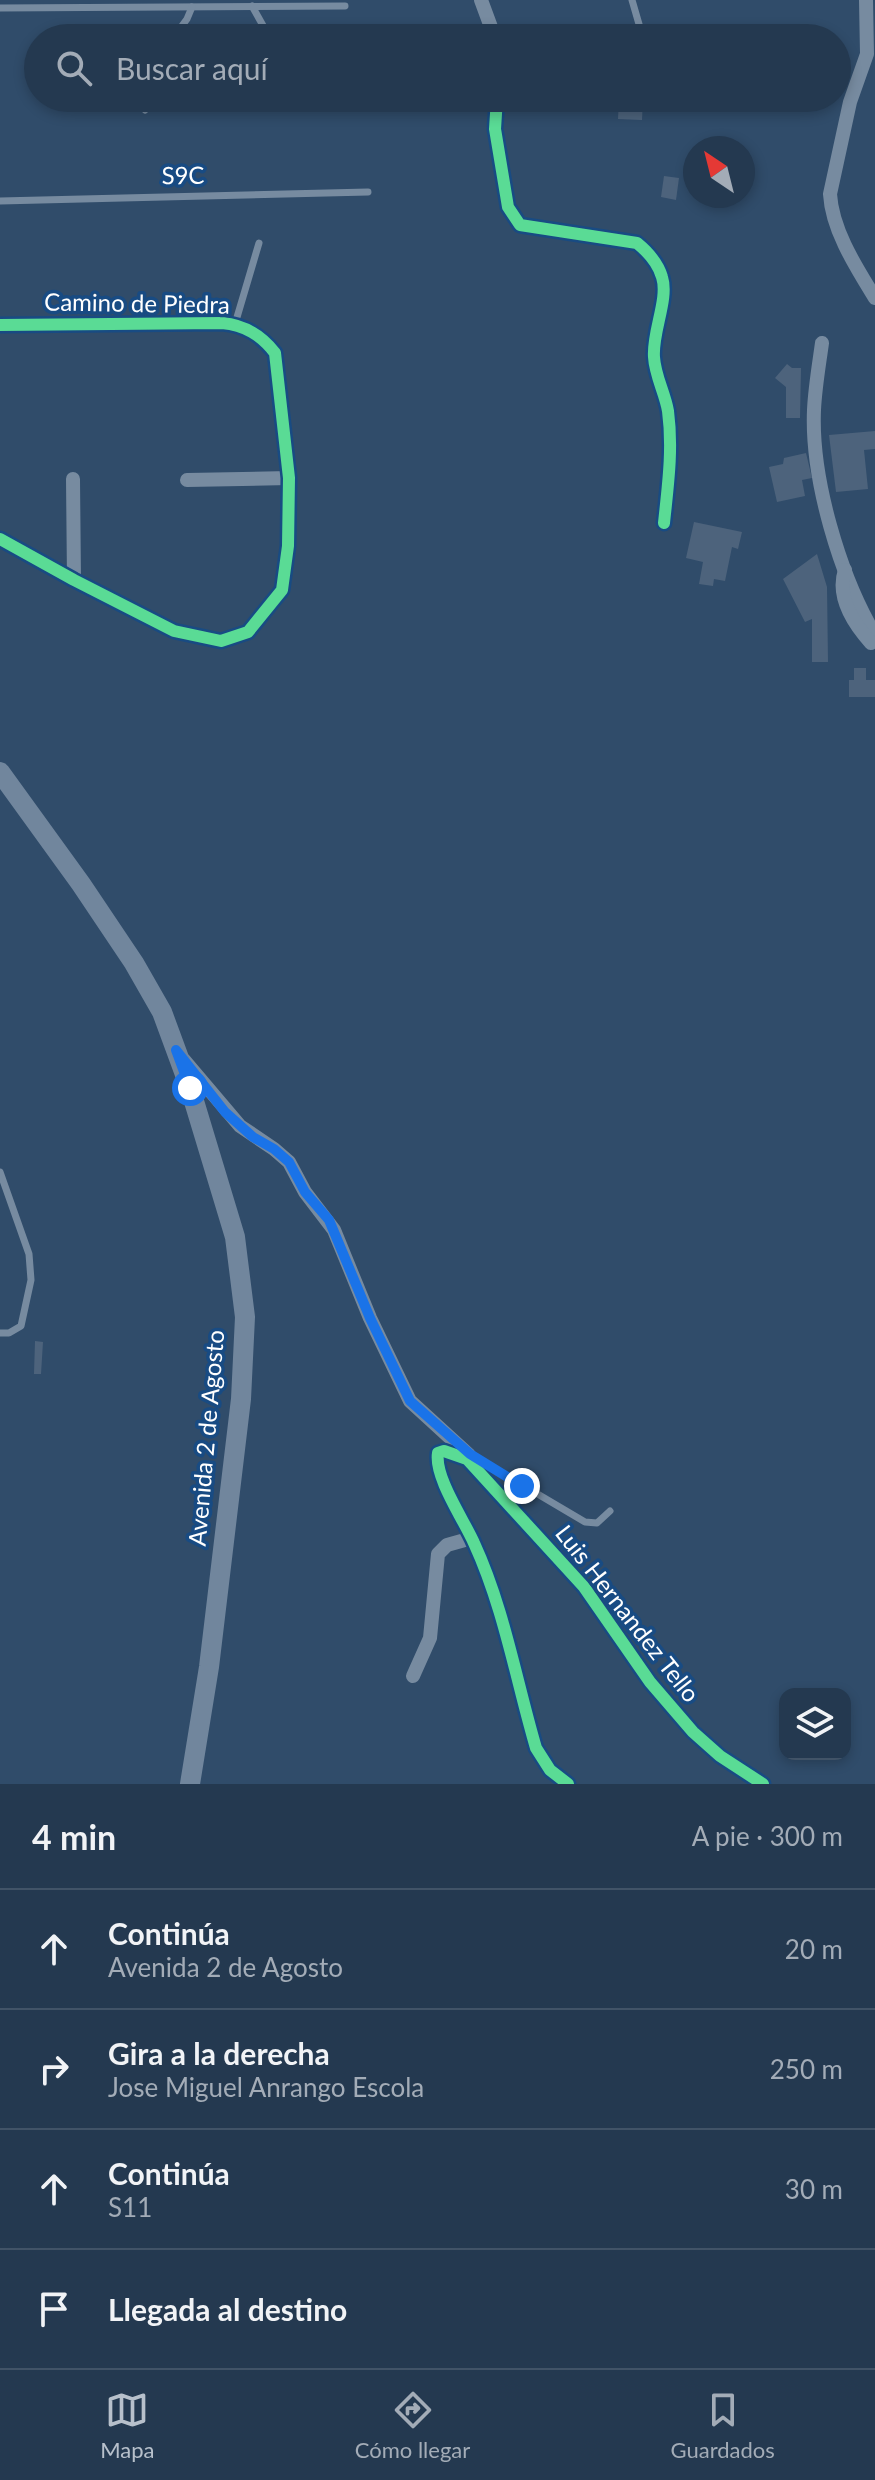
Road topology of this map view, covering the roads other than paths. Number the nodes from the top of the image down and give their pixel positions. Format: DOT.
graph roads {
  1 [pos="481,0"];
  2 [pos="632,0"];
  3 [pos="866,0"];
  4 [pos="252,6"];
  5 [pos="345,6"];
  6 [pos="192,7"];
  7 [pos="0,8"];
  8 [pos="183,24"];
  9 [pos="262,24"];
  10 [pos="490,24"];
  11 [pos="639,24"];
  12 [pos="851,99"];
  13 [pos="496,112"];
  14 [pos="848,112"];
  15 [pos="368,192"];
  16 [pos="0,201"];
  17 [pos="259,243"];
  18 [pos="875,298"];
  19 [pos="235,324"];
  20 [pos="0,325"];
  21 [pos="822,343"];
  22 [pos="289,478"];
  23 [pos="73,479"];
  24 [pos="187,480"];
  25 [pos="664,523"];
  26 [pos="0,539"];
  27 [pos="74,580"];
  28 [pos="874,641"];
  29 [pos="0,772"];
  30 [pos="176,1050"];
  31 [pos="0,1172"];
  32 [pos="0,1333"];
  33 [pos="468,1456"];
  34 [pos="610,1511"];
  35 [pos="472,1538"];
  36 [pos="413,1676"];
  37 [pos="190,1784"];
  38 [pos="568,1784"];
  39 [pos="763,1784"];
  1 -- 10 [label="street"];
  2 -- 11 [label="lane"];
  3 -- 12 [label="street"];
  4 -- 5 [label="lane"];
  4 -- 6 [label="lane"];
  4 -- 9 [label="lane"];
  6 -- 7 [label="lane"];
  6 -- 8 [label="lane"];
  13 -- 25 [label="street"];
  14 -- 18 [label="street"];
  15 -- 16 [label="lane, S9C"];
  17 -- 19 [label="lane"];
  19 -- 20 [label="street, Camino de Piedra"];
  19 -- 22 [label="street, Camino de Piedra"];
  21 -- 28 [label="street"];
  22 -- 24 [label="street"];
  22 -- 27 [label="street, Camino de Piedra"];
  23 -- 27 [label="street"];
  26 -- 27 [label="street, Camino de Piedra"];
  29 -- 30 [label="main road, Avenida 2 de Agosto"];
  30 -- 33 [label="street, Luis Hernandez Tello"];
  30 -- 37 [label="main road, Avenida 2 de Agosto"];
  31 -- 32 [label="lane"];
  33 -- 34 [label="lane"];
  33 -- 35 [label="street"];
  33 -- 39 [label="street, Luis Hernandez Tello"];
  35 -- 36 [label="street"];
  35 -- 38 [label="street"];
}
